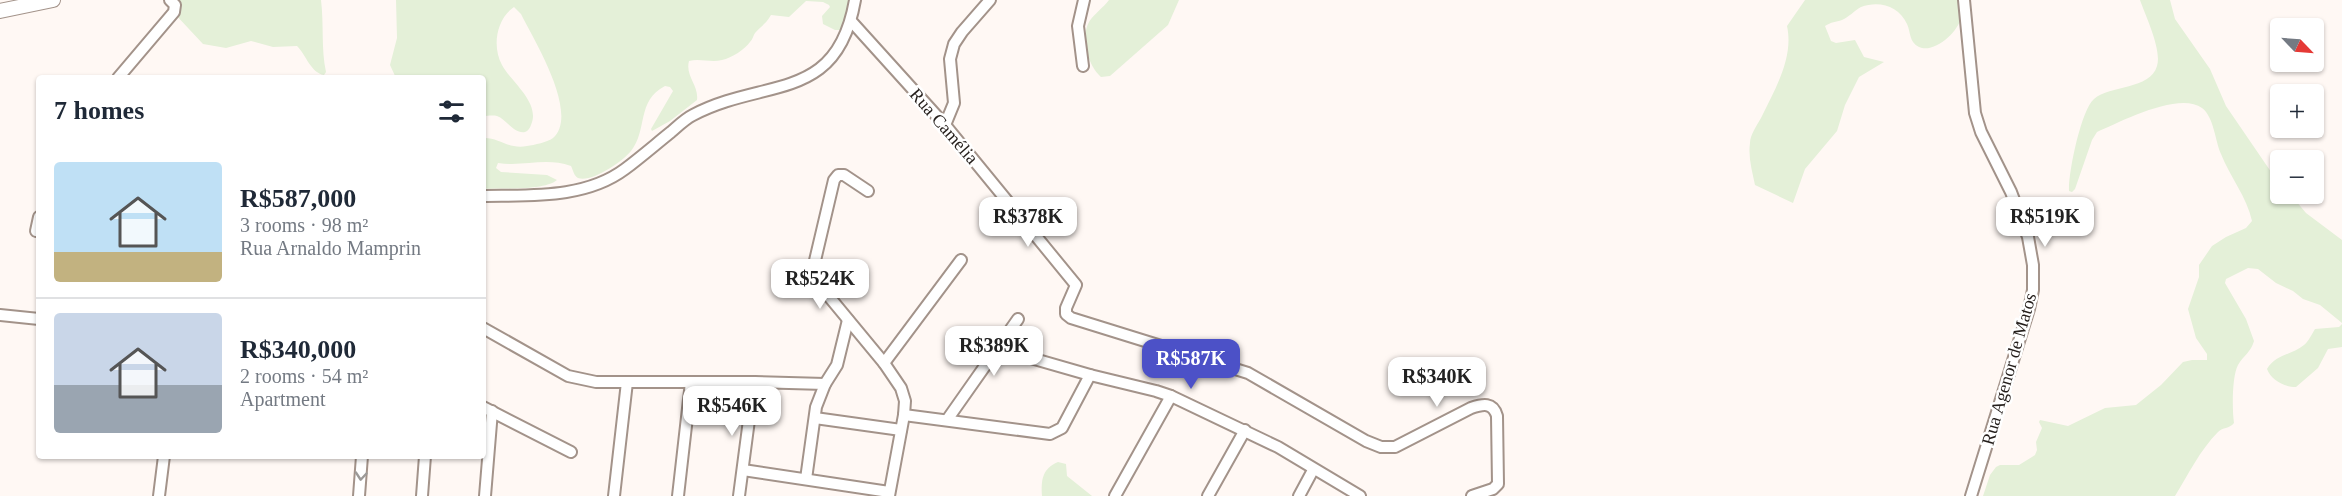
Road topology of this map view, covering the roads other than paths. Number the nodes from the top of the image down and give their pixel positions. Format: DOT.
graph roads {
  1 [pos="53,0"];
  2 [pos="855,0"];
  3 [pos="990,0"];
  4 [pos="1084,0"];
  5 [pos="1964,0"];
  6 [pos="172,3"];
  7 [pos="0,11"];
  8 [pos="851,21"];
  9 [pos="1083,66"];
  10 [pos="121,75"];
  11 [pos="945,125"];
  12 [pos="868,191"];
  13 [pos="486,196"];
  14 [pos="961,260"];
  15 [pos="0,315"];
  16 [pos="36,319"];
  17 [pos="1018,319"];
  18 [pos="848,320"];
  19 [pos="486,330"];
  20 [pos="996,348"];
  21 [pos="884,363"];
  22 [pos="1090,375"];
  23 [pos="627,382"];
  24 [pos="691,382"];
  25 [pos="754,382"];
  26 [pos="825,384"];
  27 [pos="1171,396"];
  28 [pos="487,409"];
  29 [pos="904,415"];
  30 [pos="815,418"];
  31 [pos="947,420"];
  32 [pos="901,430"];
  33 [pos="1245,430"];
  34 [pos="571,452"];
  35 [pos="164,459"];
  36 [pos="362,459"];
  37 [pos="426,459"];
  38 [pos="743,470"];
  39 [pos="1313,470"];
  40 [pos="806,479"];
  41 [pos="889,494"];
  42 [pos="159,496"];
  43 [pos="359,496"];
  44 [pos="422,496"];
  45 [pos="486,496"];
  46 [pos="614,496"];
  47 [pos="678,496"];
  48 [pos="739,496"];
  49 [pos="1115,496"];
  50 [pos="1208,496"];
  51 [pos="1299,496"];
  52 [pos="1360,496"];
  53 [pos="1472,496"];
  54 [pos="1971,496"];
  1 -- 7 [label="street"];
  2 -- 8 [label="street"];
  3 -- 11 [label="street"];
  4 -- 9 [label="street"];
  5 -- 54 [label="street, Rua Agenor de Matos"];
  6 -- 10 [label="street"];
  8 -- 11 [label="street, Rua Camélia"];
  8 -- 13 [label="street"];
  11 -- 53 [label="street, Rua Camélia"];
  12 -- 18 [label="street"];
  14 -- 21 [label="street"];
  15 -- 16 [label="street"];
  17 -- 20 [label="street"];
  18 -- 21 [label="street"];
  18 -- 26 [label="street"];
  19 -- 23 [label="street"];
  20 -- 22 [label="street"];
  20 -- 31 [label="street"];
  21 -- 29 [label="street"];
  22 -- 27 [label="street"];
  22 -- 31 [label="street"];
  23 -- 24 [label="street"];
  23 -- 46 [label="street"];
  24 -- 25 [label="street"];
  24 -- 47 [label="street"];
  25 -- 26 [label="street"];
  25 -- 38 [label="street"];
  26 -- 30 [label="street"];
  27 -- 33 [label="street"];
  27 -- 49 [label="street"];
  28 -- 34 [label="street"];
  28 -- 45 [label="street"];
  29 -- 31 [label="street"];
  29 -- 32 [label="street"];
  30 -- 32 [label="street"];
  30 -- 40 [label="street"];
  32 -- 41 [label="street"];
  33 -- 39 [label="street"];
  33 -- 50 [label="street"];
  35 -- 42 [label="street"];
  36 -- 43 [label="street, one-way"];
  37 -- 44 [label="street"];
  38 -- 40 [label="street"];
  38 -- 48 [label="street"];
  39 -- 51 [label="street"];
  39 -- 52 [label="street"];
  40 -- 41 [label="street"];
}
